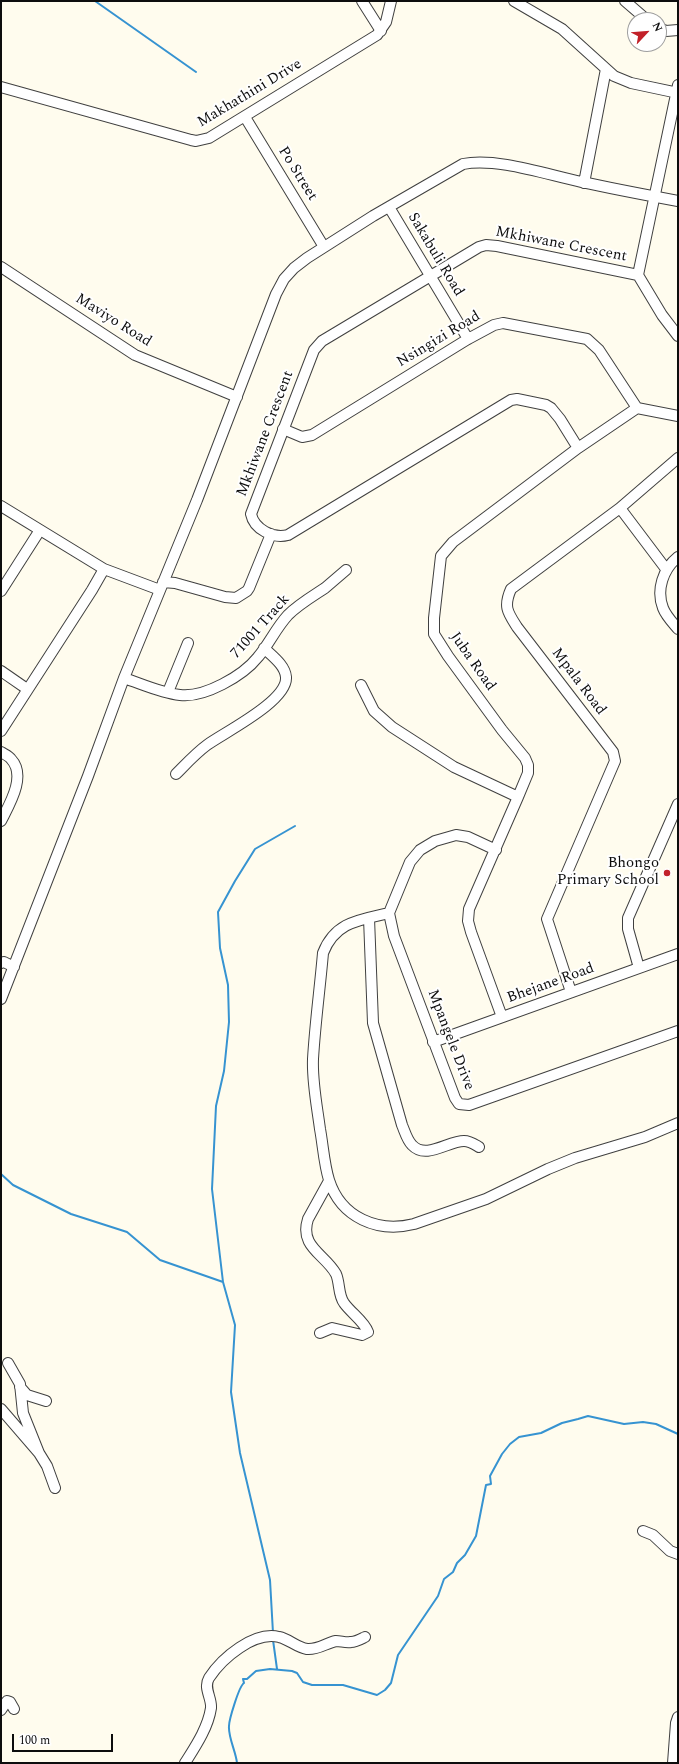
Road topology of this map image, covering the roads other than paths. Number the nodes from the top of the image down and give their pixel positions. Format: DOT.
graph roads {
  1 [pos="362,1"];
  2 [pos="391,1"];
  3 [pos="514,1"];
  4 [pos="625,1"];
  5 [pos="638,12"];
  6 [pos="678,30"];
  7 [pos="381,31"];
  8 [pos="667,31"];
  9 [pos="606,69"];
  10 [pos="1,87"];
  11 [pos="677,90"];
  12 [pos="245,117"];
  13 [pos="584,183"];
  14 [pos="654,196"];
  15 [pos="678,201"];
  16 [pos="389,207"];
  17 [pos="324,247"];
  18 [pos="2,269"];
  19 [pos="638,275"];
  20 [pos="431,277"];
  21 [pos="678,336"];
  22 [pos="468,339"];
  23 [pos="237,397"];
  24 [pos="637,408"];
  25 [pos="678,416"];
  26 [pos="283,430"];
  27 [pos="578,448"];
  28 [pos="678,458"];
  29 [pos="1,506"];
  30 [pos="620,508"];
  31 [pos="40,530"];
  32 [pos="271,534"];
  33 [pos="678,557"];
  34 [pos="104,569"];
  35 [pos="666,569"];
  36 [pos="346,570"];
  37 [pos="162,586"];
  38 [pos="1,591"];
  39 [pos="678,629"];
  40 [pos="188,643"];
  41 [pos="264,648"];
  42 [pos="1,670"];
  43 [pos="124,678"];
  44 [pos="361,685"];
  45 [pos="27,689"];
  46 [pos="168,692"];
  47 [pos="1,731"];
  48 [pos="1,752"];
  49 [pos="176,774"];
  50 [pos="518,797"];
  51 [pos="678,804"];
  52 [pos="1,821"];
  53 [pos="496,850"];
  54 [pos="389,913"];
  55 [pos="369,918"];
  56 [pos="678,954"];
  57 [pos="1,963"];
  58 [pos="14,967"];
  59 [pos="639,968"];
  60 [pos="571,992"];
  61 [pos="1,999"];
  62 [pos="502,1018"];
  63 [pos="678,1031"];
  64 [pos="433,1042"];
  65 [pos="678,1123"];
  66 [pos="479,1146"];
  67 [pos="329,1181"];
  68 [pos="320,1333"];
  69 [pos="8,1363"];
  70 [pos="20,1387"];
  71 [pos="46,1401"];
  72 [pos="1,1409"];
  73 [pos="39,1454"];
  74 [pos="55,1488"];
  75 [pos="642,1531"];
  76 [pos="678,1554"];
  77 [pos="366,1637"];
  78 [pos="14,1709"];
  79 [pos="1,1710"];
  80 [pos="678,1717"];
  81 [pos="185,1763"];
  82 [pos="673,1763"];
  1 -- 7 [label="street"];
  2 -- 7 [label="street"];
  3 -- 9 [label="street"];
  4 -- 5 [label="street"];
  6 -- 8 [label="street"];
  7 -- 12 [label="street, Makhathini Drive"];
  9 -- 11 [label="street"];
  9 -- 13 [label="street"];
  10 -- 12 [label="street, Makhathini Drive"];
  11 -- 14 [label="street"];
  12 -- 17 [label="street, Po Street"];
  13 -- 14 [label="street"];
  13 -- 16 [label="street"];
  14 -- 15 [label="street"];
  14 -- 19 [label="street"];
  16 -- 17 [label="street"];
  16 -- 20 [label="street, Sakabuli Road"];
  17 -- 23 [label="street"];
  18 -- 23 [label="street, Maviyo Road"];
  19 -- 20 [label="street, Mkhiwane Crescent"];
  19 -- 21 [label="street"];
  20 -- 22 [label="street, Sakabuli Road"];
  20 -- 26 [label="street, Mkhiwane Crescent"];
  22 -- 24 [label="street, Nsingizi Road"];
  22 -- 26 [label="street, Nsingizi Road"];
  23 -- 37 [label="street"];
  24 -- 25 [label="street"];
  24 -- 27 [label="street, Juba Road"];
  26 -- 32 [label="street, Mkhiwane Crescent"];
  27 -- 32 [label="street"];
  27 -- 50 [label="street, Juba Road"];
  28 -- 30 [label="street, Mpala Road"];
  29 -- 31 [label="street"];
  30 -- 35 [label="street"];
  30 -- 60 [label="street, Mpala Road"];
  31 -- 34 [label="street"];
  31 -- 38 [label="street"];
  32 -- 37 [label="street"];
  33 -- 35 [label="street"];
  34 -- 37 [label="street"];
  34 -- 45 [label="street"];
  35 -- 39 [label="street"];
  36 -- 41 [label="street, 71001 Track"];
  37 -- 43 [label="street"];
  40 -- 46 [label="street"];
  41 -- 46 [label="street, 71001 Track"];
  41 -- 49 [label="street"];
  42 -- 45 [label="street"];
  43 -- 46 [label="street, 71001 Track"];
  43 -- 58 [label="street"];
  44 -- 50 [label="street"];
  45 -- 47 [label="street"];
  48 -- 52 [label="street"];
  50 -- 53 [label="street, Juba Road"];
  51 -- 59 [label="street"];
  53 -- 54 [label="street"];
  53 -- 62 [label="street, Juba Road"];
  54 -- 55 [label="street"];
  54 -- 64 [label="street, Mpangele Drive"];
  55 -- 66 [label="street"];
  55 -- 67 [label="street"];
  56 -- 59 [label="street, Bhejane Road"];
  57 -- 58 [label="street"];
  58 -- 61 [label="street"];
  59 -- 60 [label="street, Bhejane Road"];
  60 -- 62 [label="street, Bhejane Road"];
  62 -- 64 [label="street, Bhejane Road"];
  63 -- 64 [label="street, Mpangele Drive"];
  65 -- 67 [label="street"];
  67 -- 68 [label="street"];
  69 -- 70 [label="street"];
  70 -- 71 [label="street"];
  70 -- 73 [label="street"];
  72 -- 73 [label="street"];
  73 -- 74 [label="street"];
  75 -- 76 [label="street"];
  77 -- 81 [label="street"];
  78 -- 79 [label="street"];
  80 -- 82 [label="street"];
}
